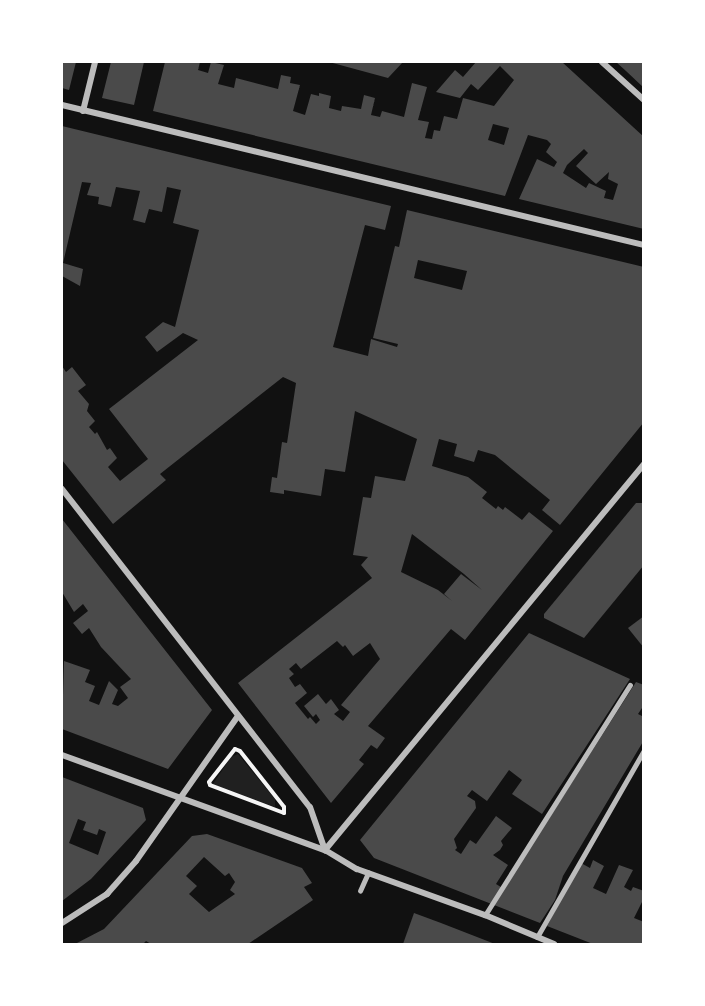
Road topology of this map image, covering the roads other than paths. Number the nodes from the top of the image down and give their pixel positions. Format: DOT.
graph roads {
  1 [pos="95,62"];
  2 [pos="602,62"];
  3 [pos="644,100"];
  4 [pos="62,105"];
  5 [pos="83,111"];
  6 [pos="644,244"];
  7 [pos="643,467"];
  8 [pos="62,489"];
  9 [pos="630,685"];
  10 [pos="238,716"];
  11 [pos="644,750"];
  12 [pos="62,755"];
  13 [pos="179,799"];
  14 [pos="325,850"];
  15 [pos="368,873"];
  16 [pos="360,891"];
  17 [pos="485,915"];
  18 [pos="62,922"];
  19 [pos="537,937"];
  20 [pos="554,945"];
  1 -- 5 [label="street"];
  2 -- 3 [label="street"];
  4 -- 5 [label="street"];
  5 -- 6 [label="street"];
  7 -- 14 [label="street"];
  8 -- 10 [label="street"];
  9 -- 17 [label="street"];
  10 -- 13 [label="street"];
  10 -- 14 [label="street"];
  11 -- 19 [label="street"];
  12 -- 13 [label="street"];
  13 -- 14 [label="street"];
  13 -- 18 [label="street"];
  14 -- 15 [label="street"];
  15 -- 16 [label="lane"];
  15 -- 17 [label="street"];
  17 -- 19 [label="street"];
  19 -- 20 [label="street"];
}
